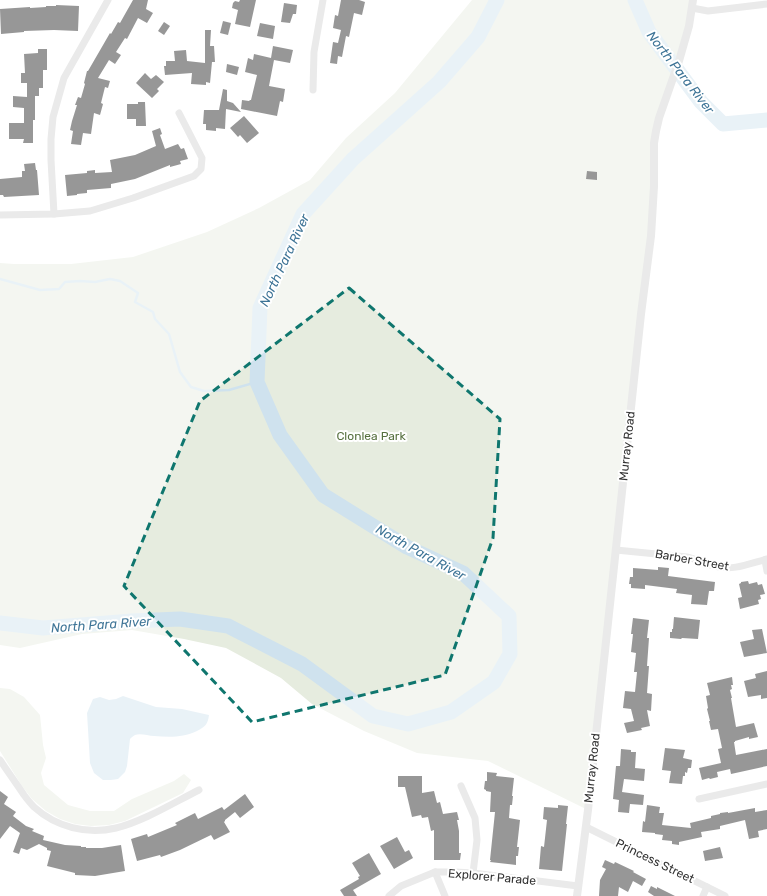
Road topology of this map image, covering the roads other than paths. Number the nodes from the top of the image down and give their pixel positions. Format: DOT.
graph roads {
  1 [pos="108,0"];
  2 [pos="322,0"];
  3 [pos="692,4"];
  4 [pos="767,4"];
  5 [pos="313,90"];
  6 [pos="179,113"];
  7 [pos="54,214"];
  8 [pos="0,215"];
  9 [pos="616,550"];
  10 [pos="766,560"];
  11 [pos="767,571"];
  12 [pos="0,760"];
  13 [pos="767,784"];
  14 [pos="461,786"];
  15 [pos="199,790"];
  16 [pos="699,799"];
  17 [pos="586,827"];
  18 [pos="435,872"];
  19 [pos="473,873"];
  20 [pos="578,886"];
  21 [pos="707,887"];
  22 [pos="389,896"];
  23 [pos="445,896"];
  24 [pos="577,896"];
  25 [pos="703,896"];
  26 [pos="725,896"];
  1 -- 7 [label="street"];
  2 -- 5 [label="street"];
  3 -- 4 [label="street"];
  3 -- 9 [label="street, Murray Road"];
  6 -- 7 [label="street"];
  7 -- 8 [label="street"];
  9 -- 10 [label="street, Barber Street"];
  9 -- 17 [label="street, Murray Road"];
  10 -- 11 [label="street"];
  12 -- 15 [label="street"];
  13 -- 16 [label="street"];
  14 -- 19 [label="street"];
  17 -- 20 [label="street, Murray Road"];
  17 -- 21 [label="street, Princess Street"];
  18 -- 19 [label="street, Explorer Parade"];
  18 -- 22 [label="street, Explorer Parade"];
  18 -- 23 [label="street"];
  19 -- 20 [label="street, Explorer Parade"];
  20 -- 24 [label="street, Murray Road"];
  21 -- 25 [label="street"];
  21 -- 26 [label="street, Princess Street"];
}
